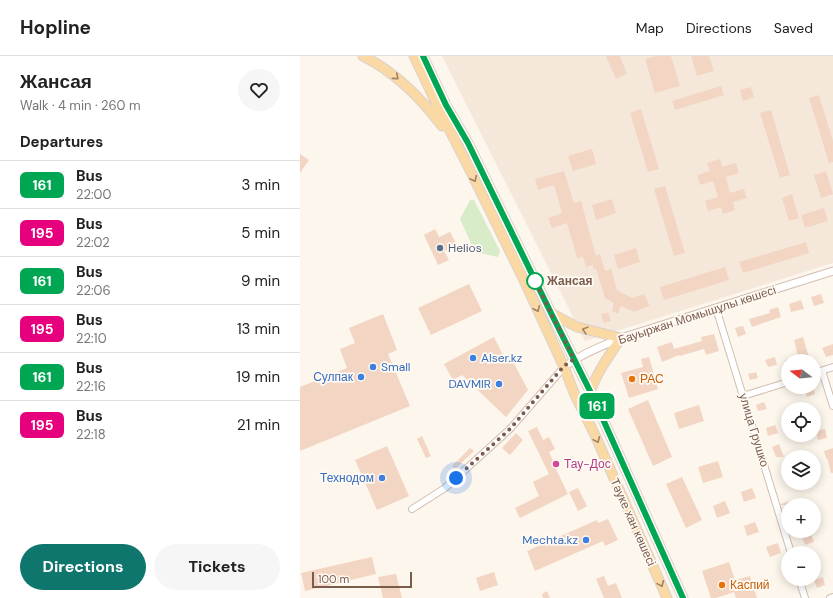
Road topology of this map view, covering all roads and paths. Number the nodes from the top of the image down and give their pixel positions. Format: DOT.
graph roads {
  1 [pos="363,56"];
  2 [pos="414,56"];
  3 [pos="423,56"];
  4 [pos="457,144"];
  5 [pos="833,271"];
  6 [pos="716,308"];
  7 [pos="551,313"];
  8 [pos="621,338"];
  9 [pos="574,359"];
  10 [pos="564,366"];
  11 [pos="833,367"];
  12 [pos="822,371"];
  13 [pos="781,384"];
  14 [pos="590,392"];
  15 [pos="743,396"];
  16 [pos="833,406"];
  17 [pos="412,509"];
  18 [pos="789,546"];
  19 [pos="801,586"];
  20 [pos="833,597"];
  21 [pos="667,598"];
  22 [pos="683,598"];
  23 [pos="805,598"];
  24 [pos="830,598"];
  1 -- 4 [label="main road, one-way"];
  2 -- 4 [label="main road, Тәуке хан көшесі"];
  3 -- 7 [label="main road, Тәуке хан көшесі"];
  4 -- 10 [label="main road, Тәуке хан көшесі, one-way"];
  5 -- 6 [label="street, Бауыржан Момышұлы көшесі"];
  6 -- 8 [label="street, Бауыржан Момышұлы көшесі"];
  6 -- 15 [label="street, улица Грушко"];
  8 -- 7 [label="main road, one-way"];
  7 -- 9 [label="main road, Тәуке хан көшесі"];
  8 -- 9 [label="street, Бауыржан Момышұлы көшесі"];
  8 -- 14 [label="main road"];
  9 -- 10 [label="street, Бауыржан Момышұлы көшесі"];
  9 -- 14 [label="main road, Тәуке хан көшесі"];
  10 -- 17 [label="street"];
  10 -- 21 [label="main road, Тәуке хан көшесі, one-way"];
  11 -- 12 [label="street"];
  12 -- 16 [label="street"];
  13 -- 15 [label="street"];
  14 -- 22 [label="main road, Тәуке хан көшесі"];
  15 -- 18 [label="street, улица Грушко"];
  19 -- 23 [label="street"];
  20 -- 24 [label="street"];
}
